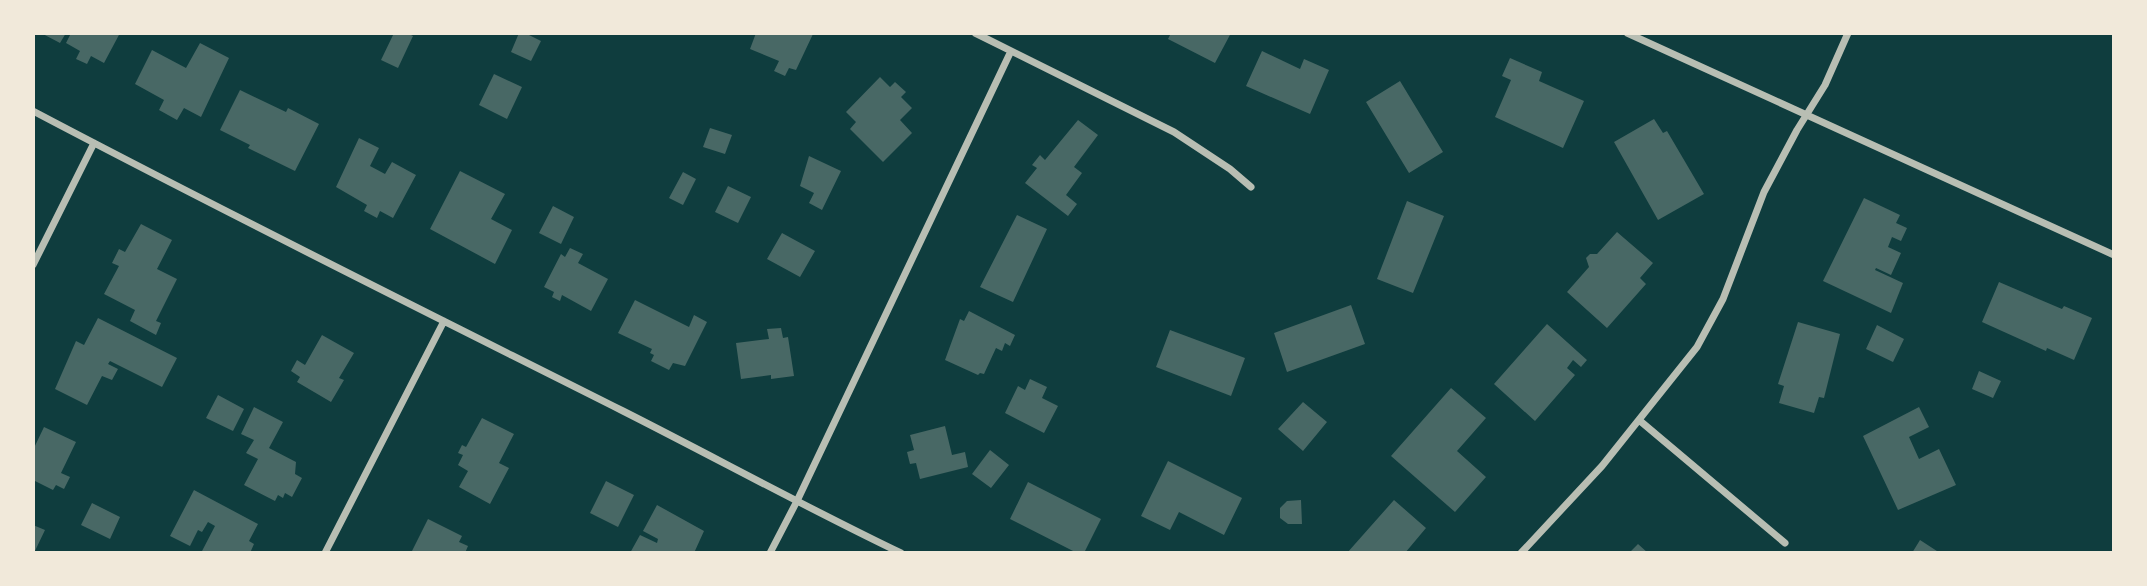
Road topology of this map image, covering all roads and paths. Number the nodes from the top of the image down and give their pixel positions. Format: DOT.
graph roads {
  1 [pos="975,33"];
  2 [pos="1627,33"];
  3 [pos="1848,33"];
  4 [pos="1012,51"];
  5 [pos="33,111"];
  6 [pos="1807,115"];
  7 [pos="94,143"];
  8 [pos="1251,187"];
  9 [pos="2114,255"];
  10 [pos="33,265"];
  11 [pos="444,321"];
  12 [pos="1639,420"];
  13 [pos="797,501"];
  14 [pos="1785,543"];
  15 [pos="326,553"];
  16 [pos="770,553"];
  17 [pos="901,553"];
  18 [pos="1521,553"];
  1 -- 4 [label="street"];
  2 -- 6 [label="street"];
  3 -- 6 [label="street"];
  4 -- 8 [label="street"];
  4 -- 13 [label="street"];
  5 -- 7 [label="street"];
  6 -- 9 [label="street"];
  6 -- 12 [label="street"];
  7 -- 10 [label="street"];
  7 -- 11 [label="street"];
  11 -- 13 [label="street"];
  11 -- 15 [label="street"];
  12 -- 14 [label="street"];
  12 -- 18 [label="street"];
  13 -- 16 [label="street"];
  13 -- 17 [label="street"];
}
